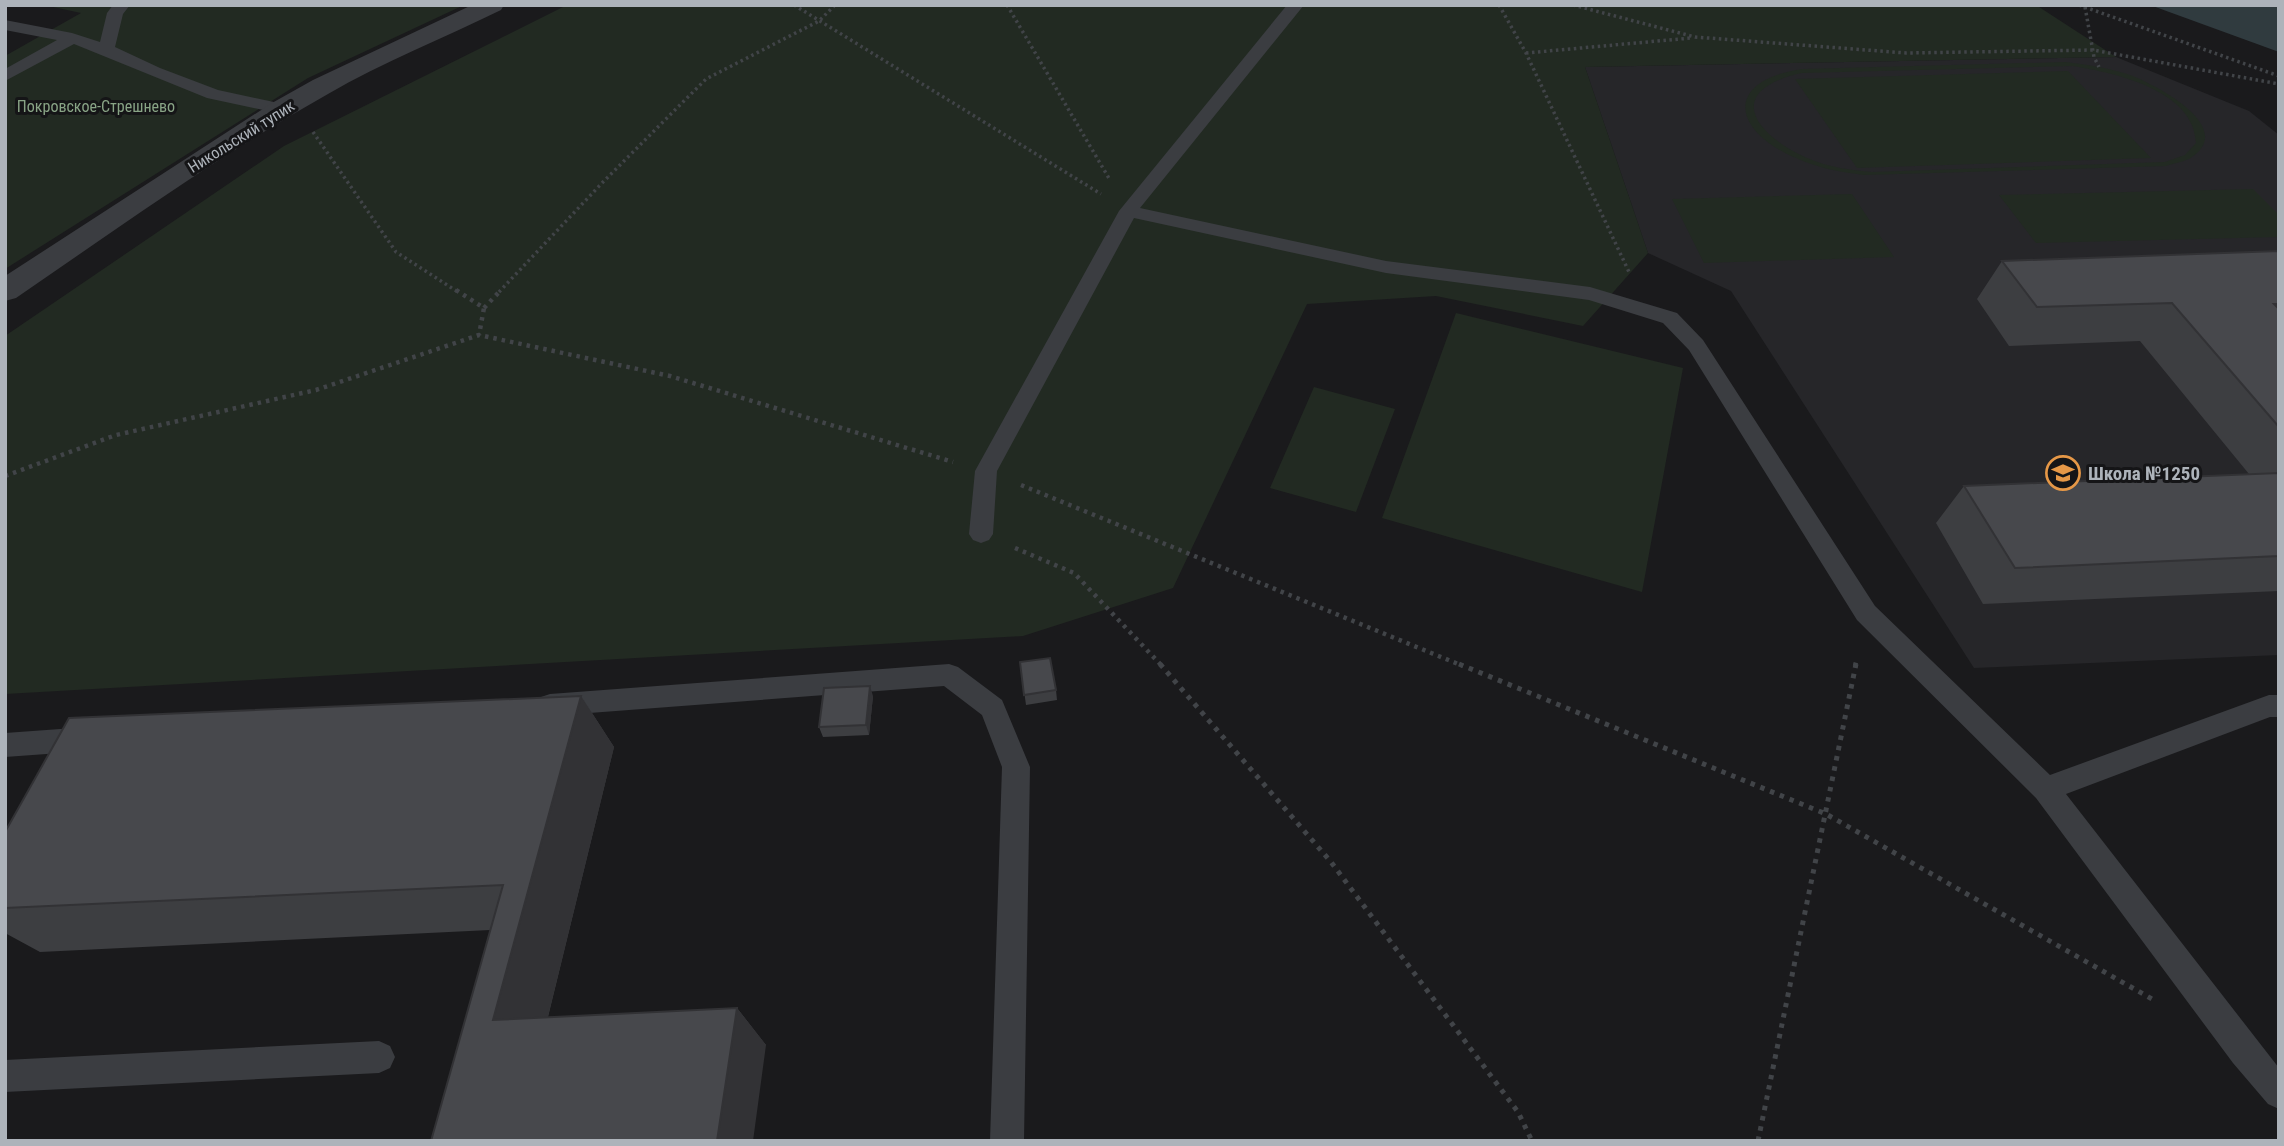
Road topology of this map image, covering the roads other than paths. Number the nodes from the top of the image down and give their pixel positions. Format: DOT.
graph roads {
  1 [pos="122,5"];
  2 [pos="492,5"];
  3 [pos="1296,5"];
  4 [pos="5,25"];
  5 [pos="72,38"];
  6 [pos="106,49"];
  7 [pos="5,76"];
  8 [pos="282,109"];
  9 [pos="1128,211"];
  10 [pos="5,291"];
  11 [pos="981,534"];
  12 [pos="2279,706"];
  13 [pos="519,707"];
  14 [pos="116,737"];
  15 [pos="5,745"];
  16 [pos="2046,789"];
  17 [pos="379,1057"];
  18 [pos="5,1076"];
  19 [pos="2279,1093"];
  20 [pos="1007,1141"];
  1 -- 6 [label="lane"];
  2 -- 8 [label="street, Никольский тупик"];
  3 -- 9 [label="lane"];
  4 -- 5 [label="lane"];
  5 -- 6 [label="lane"];
  5 -- 7 [label="lane"];
  6 -- 8 [label="lane"];
  8 -- 10 [label="street, Никольский тупик"];
  9 -- 11 [label="lane"];
  9 -- 16 [label="lane"];
  12 -- 16 [label="lane"];
  13 -- 20 [label="lane"];
  14 -- 15 [label="lane"];
  16 -- 19 [label="lane"];
  17 -- 18 [label="lane"];
}
